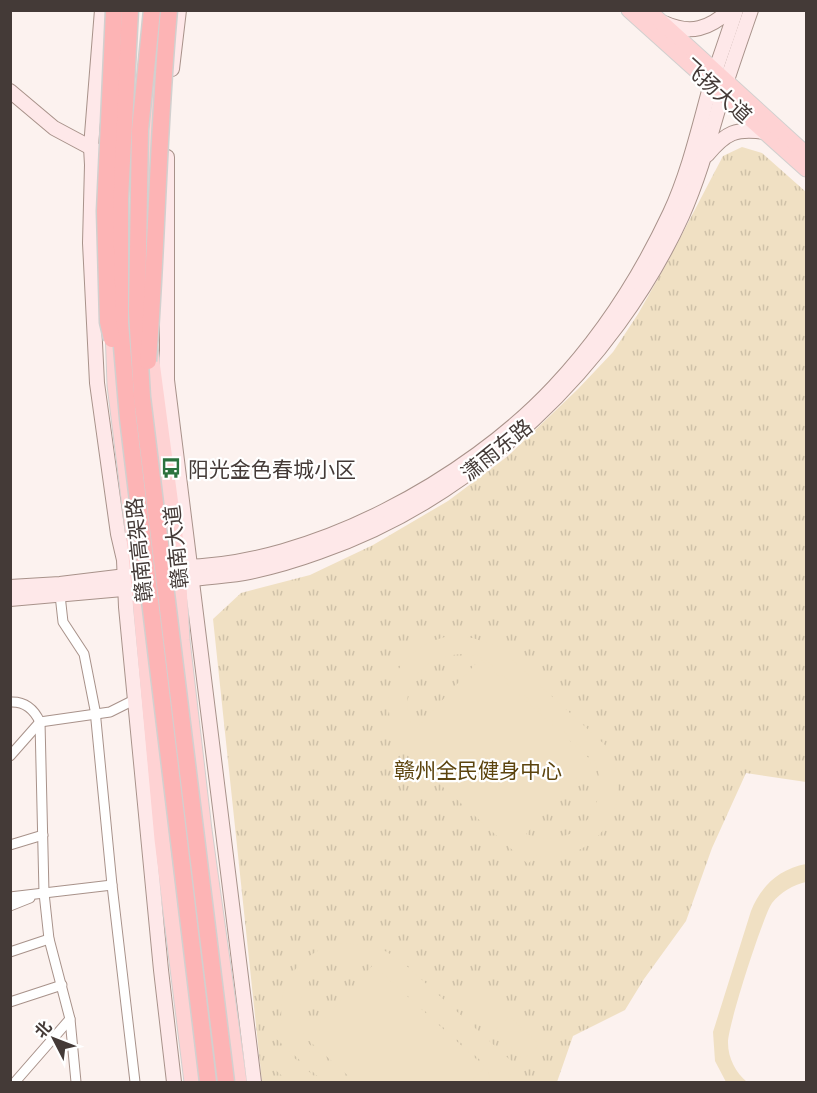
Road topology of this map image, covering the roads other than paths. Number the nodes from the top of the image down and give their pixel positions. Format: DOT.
graph roads {
  1 [pos="102,10"];
  2 [pos="114,10"];
  3 [pos="122,10"];
  4 [pos="130,10"];
  5 [pos="152,10"];
  6 [pos="162,10"];
  7 [pos="170,10"];
  8 [pos="179,10"];
  9 [pos="629,10"];
  10 [pos="648,10"];
  11 [pos="730,10"];
  12 [pos="736,10"];
  13 [pos="751,10"];
  14 [pos="662,22"];
  15 [pos="719,83"];
  16 [pos="10,91"];
  17 [pos="765,132"];
  18 [pos="91,147"];
  19 [pos="800,155"];
  20 [pos="704,159"];
  21 [pos="111,160"];
  22 [pos="807,169"];
  23 [pos="807,179"];
  24 [pos="136,417"];
  25 [pos="185,574"];
  26 [pos="132,582"];
  27 [pos="10,587"];
  28 [pos="60,595"];
  29 [pos="10,599"];
  30 [pos="136,699"];
  31 [pos="10,702"];
  32 [pos="96,715"];
  33 [pos="40,722"];
  34 [pos="10,756"];
  35 [pos="43,835"];
  36 [pos="10,845"];
  37 [pos="112,885"];
  38 [pos="44,892"];
  39 [pos="10,897"];
  40 [pos="10,906"];
  41 [pos="49,939"];
  42 [pos="10,952"];
  43 [pos="62,985"];
  44 [pos="10,1002"];
  45 [pos="70,1019"];
  46 [pos="15,1083"];
  47 [pos="76,1083"];
  48 [pos="135,1083"];
  49 [pos="174,1083"];
  50 [pos="192,1083"];
  51 [pos="208,1083"];
  52 [pos="226,1083"];
  53 [pos="239,1083"];
  54 [pos="254,1083"];
  1 -- 18 [label="street"];
  2 -- 24 [label="highway, bridge"];
  3 -- 21 [label="main road, 赣南大道"];
  4 -- 24 [label="highway, 赣南高架路, bridge"];
  5 -- 24 [label="highway, 赣南高架路, bridge"];
  6 -- 25 [label="main road, 赣南大道"];
  7 -- 24 [label="highway, bridge"];
  8 -- 25 [label="street"];
  9 -- 15 [label="main road, 飞扬大道"];
  10 -- 14 [label="main road, 飞扬大道"];
  11 -- 14 [label="street"];
  12 -- 15 [label="street, 潇雨东路"];
  13 -- 15 [label="street, 潇雨东路"];
  14 -- 15 [label="main road, 飞扬大道"];
  15 -- 17 [label="main road, 飞扬大道"];
  15 -- 19 [label="main road, 飞扬大道"];
  15 -- 20 [label="street, 潇雨东路"];
  15 -- 25 [label="street, 潇雨东路"];
  16 -- 18 [label="street"];
  17 -- 19 [label="main road, 飞扬大道"];
  17 -- 20 [label="street"];
  18 -- 21 [label="street"];
  18 -- 26 [label="street"];
  19 -- 22 [label="main road, 飞扬大道"];
  19 -- 23 [label="street"];
  20 -- 25 [label="street, 潇雨东路"];
  21 -- 26 [label="main road, 赣南大道"];
  24 -- 51 [label="highway, 赣南高架路, bridge"];
  24 -- 52 [label="highway, 赣南高架路, bridge"];
  25 -- 26 [label="street, 潇雨东路"];
  25 -- 53 [label="main road, 赣南大道"];
  25 -- 54 [label="street"];
  26 -- 27 [label="street, 潇雨东路"];
  26 -- 28 [label="street, 潇雨东路"];
  26 -- 30 [label="street"];
  26 -- 50 [label="main road, 赣南大道"];
  28 -- 29 [label="street, 潇雨东路"];
  28 -- 32 [label="street"];
  30 -- 32 [label="street"];
  30 -- 49 [label="street"];
  31 -- 33 [label="street"];
  32 -- 33 [label="street"];
  32 -- 37 [label="street"];
  33 -- 34 [label="street"];
  33 -- 35 [label="street"];
  35 -- 36 [label="street"];
  35 -- 38 [label="street"];
  37 -- 38 [label="street"];
  37 -- 48 [label="street"];
  38 -- 39 [label="street"];
  38 -- 40 [label="street"];
  38 -- 41 [label="street"];
  41 -- 42 [label="street"];
  41 -- 43 [label="street"];
  43 -- 44 [label="street"];
  43 -- 45 [label="street"];
  45 -- 46 [label="street"];
  45 -- 47 [label="street"];
}
